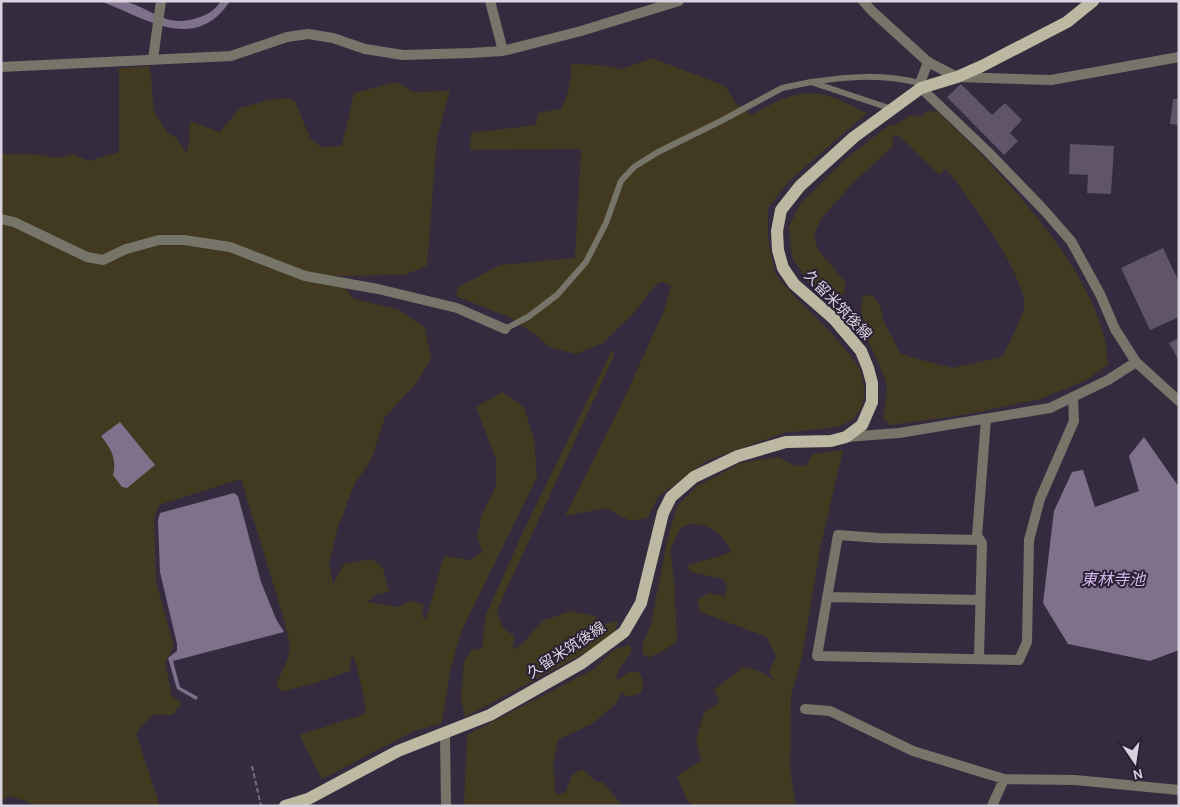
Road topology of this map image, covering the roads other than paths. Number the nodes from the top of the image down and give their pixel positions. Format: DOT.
graph roads {
  1 [pos="161,1"];
  2 [pos="490,1"];
  3 [pos="679,1"];
  4 [pos="863,1"];
  5 [pos="1093,1"];
  6 [pos="504,50"];
  7 [pos="1179,57"];
  8 [pos="153,59"];
  9 [pos="928,62"];
  10 [pos="1,67"];
  11 [pos="957,77"];
  12 [pos="811,82"];
  13 [pos="921,86"];
  14 [pos="892,109"];
  15 [pos="1,219"];
  16 [pos="506,329"];
  17 [pos="1136,362"];
  18 [pos="1073,398"];
  19 [pos="1179,401"];
  20 [pos="986,419"];
  21 [pos="846,437"];
  22 [pos="980,540"];
  23 [pos="827,597"];
  24 [pos="980,600"];
  25 [pos="979,658"];
  26 [pos="804,709"];
  27 [pos="444,734"];
  28 [pos="1004,779"];
  29 [pos="1179,790"];
  30 [pos="307,802"];
  31 [pos="285,806"];
  32 [pos="446,806"];
  33 [pos="992,806"];
  1 -- 8 [label="street"];
  2 -- 6 [label="street"];
  3 -- 6 [label="street"];
  4 -- 9 [label="street"];
  5 -- 11 [label="main road, 久留米筑後線"];
  6 -- 8 [label="street"];
  7 -- 11 [label="street"];
  8 -- 10 [label="street"];
  9 -- 11 [label="street"];
  9 -- 13 [label="street"];
  11 -- 13 [label="main road, 久留米筑後線"];
  12 -- 13 [label="lane"];
  12 -- 14 [label="lane"];
  12 -- 16 [label="lane"];
  13 -- 14 [label="main road, 久留米筑後線"];
  13 -- 17 [label="street"];
  14 -- 21 [label="main road, 久留米筑後線"];
  15 -- 16 [label="street"];
  17 -- 18 [label="street"];
  17 -- 19 [label="street"];
  18 -- 20 [label="street"];
  18 -- 25 [label="street"];
  20 -- 21 [label="street"];
  20 -- 22 [label="street"];
  21 -- 27 [label="main road, 久留米筑後線"];
  22 -- 23 [label="street"];
  22 -- 24 [label="street"];
  23 -- 24 [label="street"];
  23 -- 25 [label="street"];
  24 -- 25 [label="street"];
  26 -- 28 [label="street"];
  27 -- 30 [label="main road, 久留米筑後線"];
  27 -- 32 [label="street"];
  28 -- 29 [label="street"];
  28 -- 33 [label="street"];
  30 -- 31 [label="main road, 久留米筑後線"];
}
